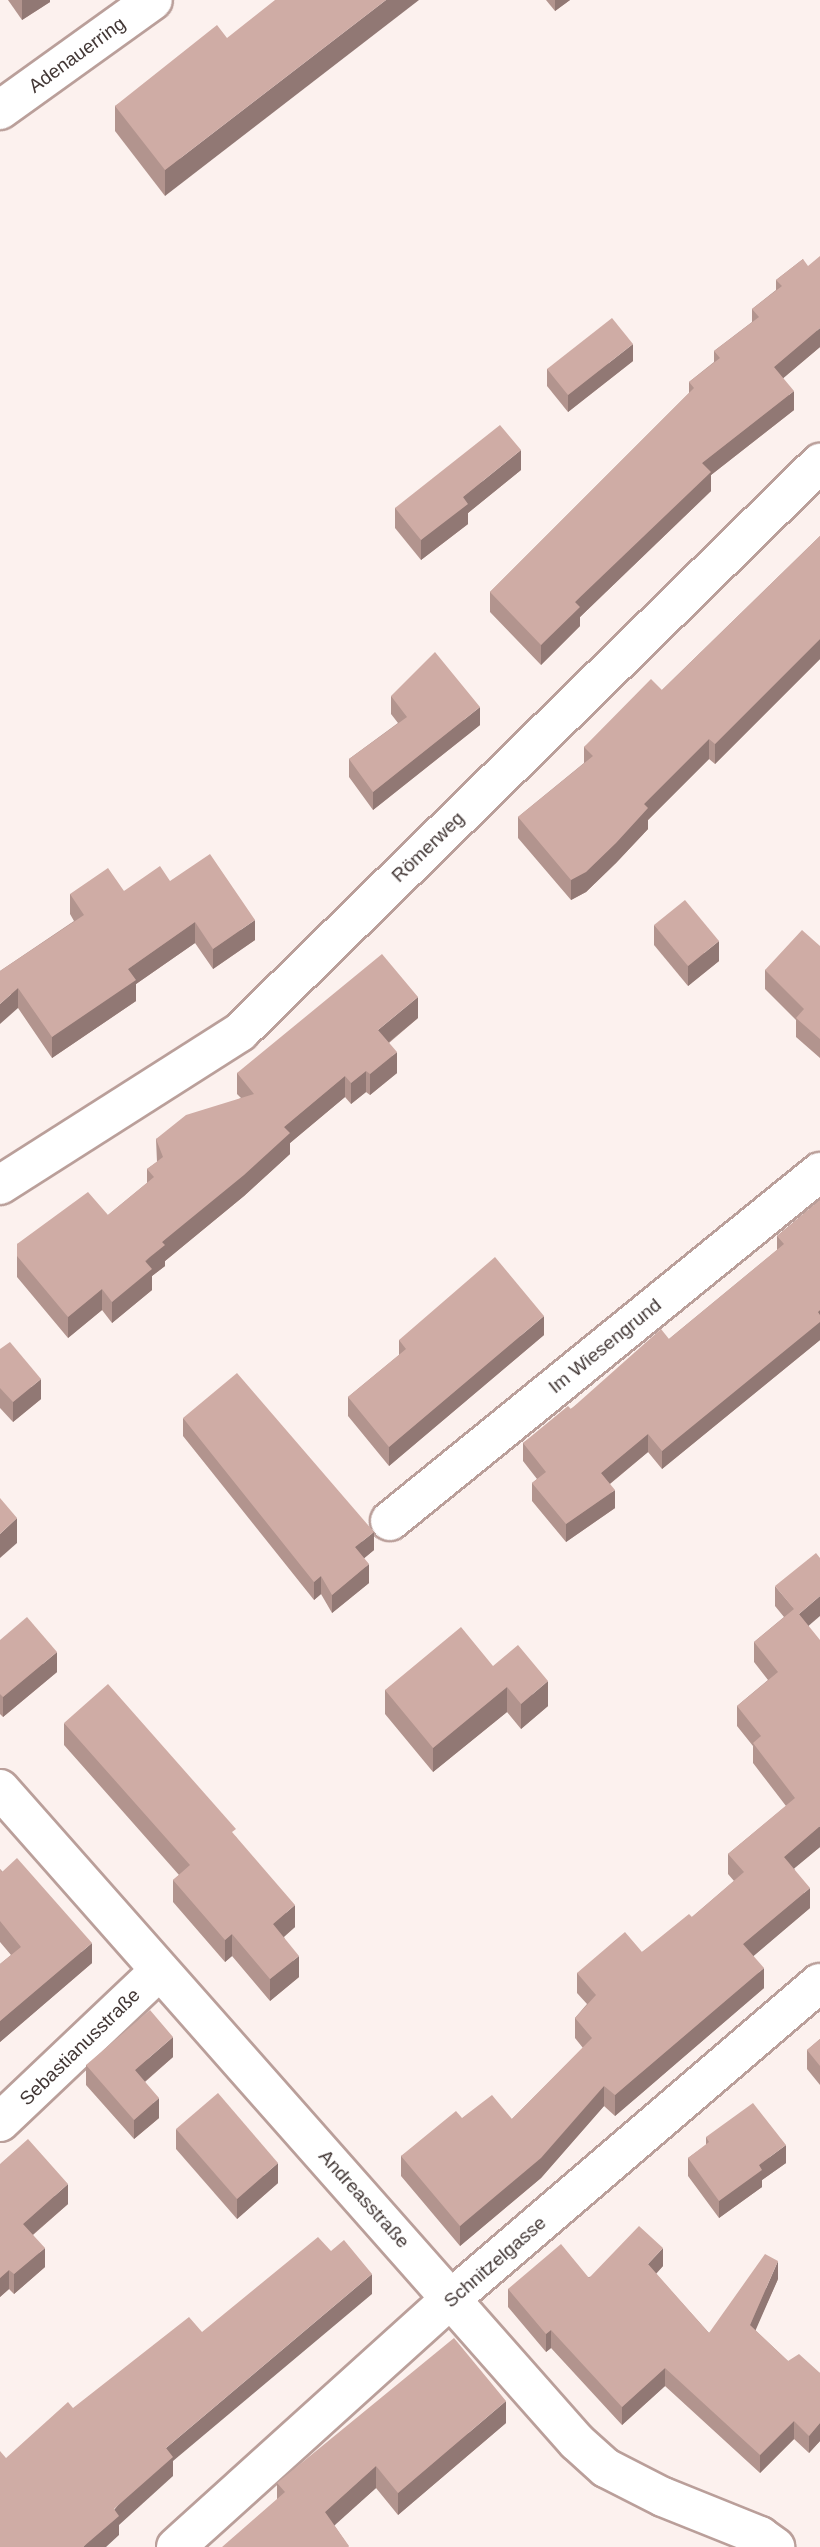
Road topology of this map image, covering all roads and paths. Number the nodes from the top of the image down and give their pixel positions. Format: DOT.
graph roads {
  1 [pos="143,3"];
  2 [pos="0,110"];
  3 [pos="820,463"];
  4 [pos="820,1172"];
  5 [pos="0,1185"];
  6 [pos="390,1521"];
  7 [pos="0,1789"];
  8 [pos="159,1971"];
  9 [pos="820,1983"];
  10 [pos="0,2122"];
  11 [pos="452,2298"];
  12 [pos="760,2543"];
  13 [pos="177,2547"];
  1 -- 2 [label="street, Adenauerring"];
  3 -- 5 [label="street, Römerweg"];
  4 -- 6 [label="street, Im Wiesengrund"];
  7 -- 8 [label="street, Andreasstraße"];
  8 -- 10 [label="street, Sebastianusstraße"];
  8 -- 11 [label="street, Andreasstraße"];
  9 -- 11 [label="street, Schnitzelgasse"];
  11 -- 12 [label="street, Andreasstraße"];
  11 -- 13 [label="street, Schnitzelgasse"];
}
